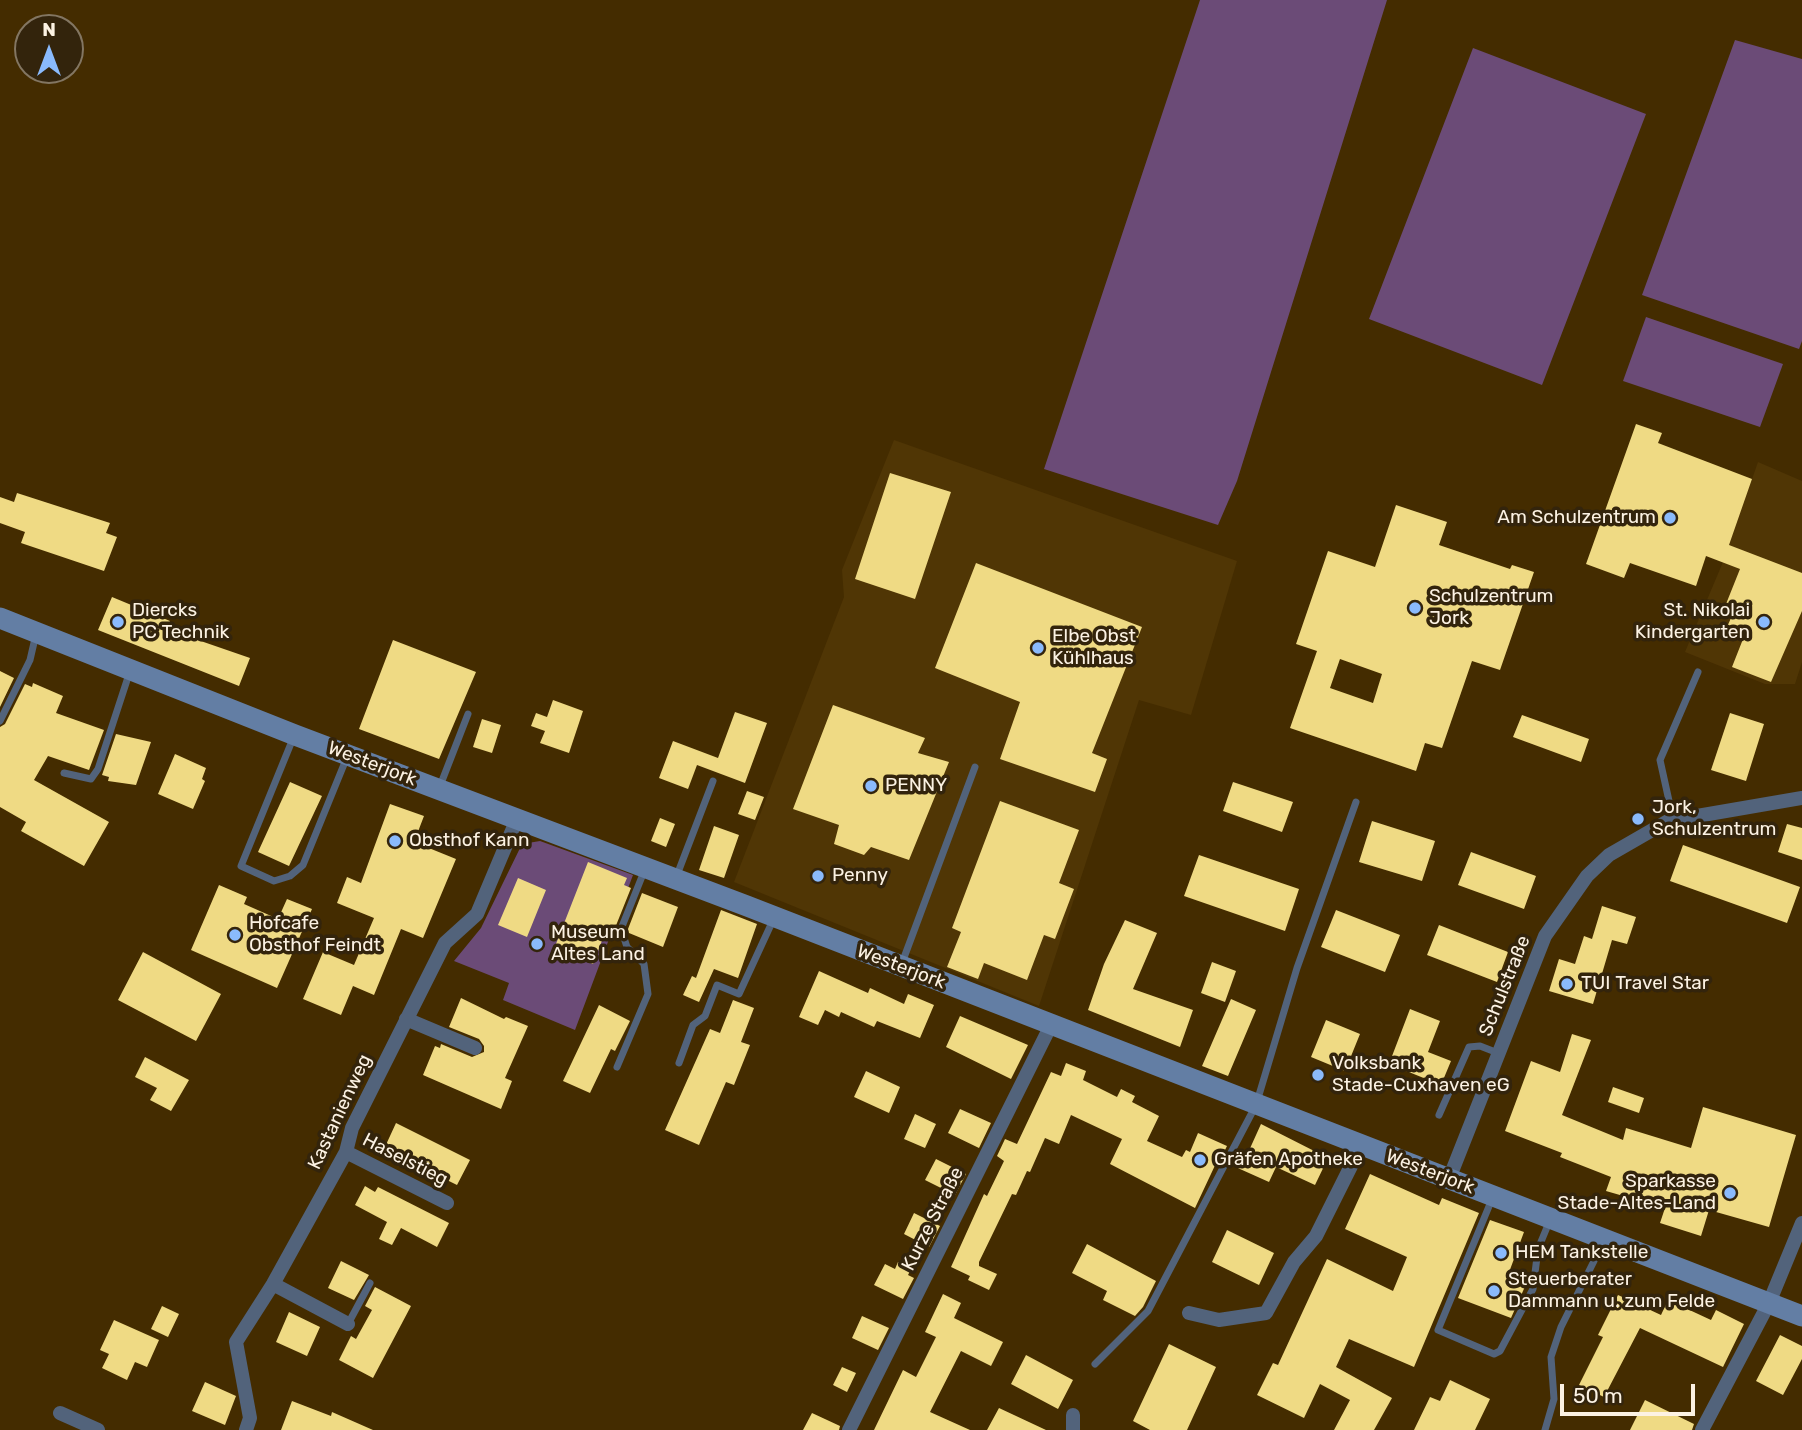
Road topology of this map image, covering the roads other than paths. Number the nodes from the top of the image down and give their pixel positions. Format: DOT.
graph roads {
  1 [pos="0,618"];
  2 [pos="37,633"];
  3 [pos="130,670"];
  4 [pos="1698,672"];
  5 [pos="468,714"];
  6 [pos="0,722"];
  7 [pos="295,735"];
  8 [pos="348,755"];
  9 [pos="975,767"];
  10 [pos="64,773"];
  11 [pos="713,781"];
  12 [pos="438,790"];
  13 [pos="1802,798"];
  14 [pos="1356,802"];
  15 [pos="517,819"];
  16 [pos="1674,820"];
  17 [pos="645,868"];
  18 [pos="676,879"];
  19 [pos="775,917"];
  20 [pos="900,966"];
  21 [pos="407,1019"];
  22 [pos="1051,1025"];
  23 [pos="475,1048"];
  24 [pos="1498,1053"];
  25 [pos="679,1063"];
  26 [pos="617,1067"];
  27 [pos="1256,1105"];
  28 [pos="1439,1115"];
  29 [pos="1361,1146"];
  30 [pos="346,1152"];
  31 [pos="1448,1180"];
  32 [pos="1493,1197"];
  33 [pos="447,1203"];
  34 [pos="1550,1219"];
  35 [pos="1802,1223"];
  36 [pos="1605,1240"];
  37 [pos="370,1283"];
  38 [pos="273,1284"];
  39 [pos="1769,1303"];
  40 [pos="1189,1313"];
  41 [pos="1802,1316"];
  42 [pos="348,1324"];
  43 [pos="1095,1364"];
  44 [pos="60,1413"];
  45 [pos="98,1430"];
  46 [pos="246,1430"];
  47 [pos="849,1430"];
  48 [pos="1545,1430"];
  49 [pos="1702,1430"];
  1 -- 2 [label="main road, Westerjork"];
  2 -- 3 [label="main road, Westerjork"];
  2 -- 6 [label="lane"];
  3 -- 7 [label="main road, Westerjork"];
  3 -- 10 [label="lane"];
  4 -- 16 [label="lane"];
  5 -- 12 [label="lane"];
  7 -- 8 [label="main road, Westerjork"];
  7 -- 8 [label="lane"];
  8 -- 12 [label="main road, Westerjork"];
  9 -- 20 [label="lane"];
  11 -- 18 [label="lane"];
  12 -- 15 [label="main road, Westerjork"];
  13 -- 16 [label="street, Schulstraße"];
  14 -- 27 [label="lane"];
  15 -- 17 [label="main road, Westerjork"];
  15 -- 21 [label="street, Kastanienweg"];
  16 -- 24 [label="street, Schulstraße"];
  17 -- 18 [label="main road, Westerjork"];
  17 -- 26 [label="lane"];
  18 -- 19 [label="main road, Westerjork"];
  19 -- 20 [label="main road, Westerjork"];
  19 -- 25 [label="lane"];
  20 -- 22 [label="main road, Westerjork"];
  21 -- 23 [label="street"];
  21 -- 30 [label="street, Kastanienweg"];
  22 -- 27 [label="main road, Westerjork"];
  22 -- 47 [label="street, Kurze Straße"];
  24 -- 28 [label="lane"];
  24 -- 31 [label="street, Schulstraße"];
  27 -- 29 [label="main road, Westerjork"];
  27 -- 43 [label="lane"];
  29 -- 31 [label="main road, Westerjork"];
  29 -- 40 [label="street"];
  30 -- 33 [label="street, Haselstieg"];
  30 -- 38 [label="street, Kastanienweg"];
  31 -- 32 [label="main road, Westerjork"];
  32 -- 34 [label="main road, Westerjork"];
  32 -- 34 [label="lane"];
  34 -- 36 [label="main road, Westerjork"];
  35 -- 39 [label="street"];
  36 -- 39 [label="main road, Westerjork"];
  36 -- 48 [label="lane"];
  37 -- 42 [label="lane"];
  38 -- 42 [label="street"];
  38 -- 46 [label="street, Kastanienweg"];
  39 -- 41 [label="main road, Westerjork"];
  39 -- 49 [label="street"];
  44 -- 45 [label="street"];
}
